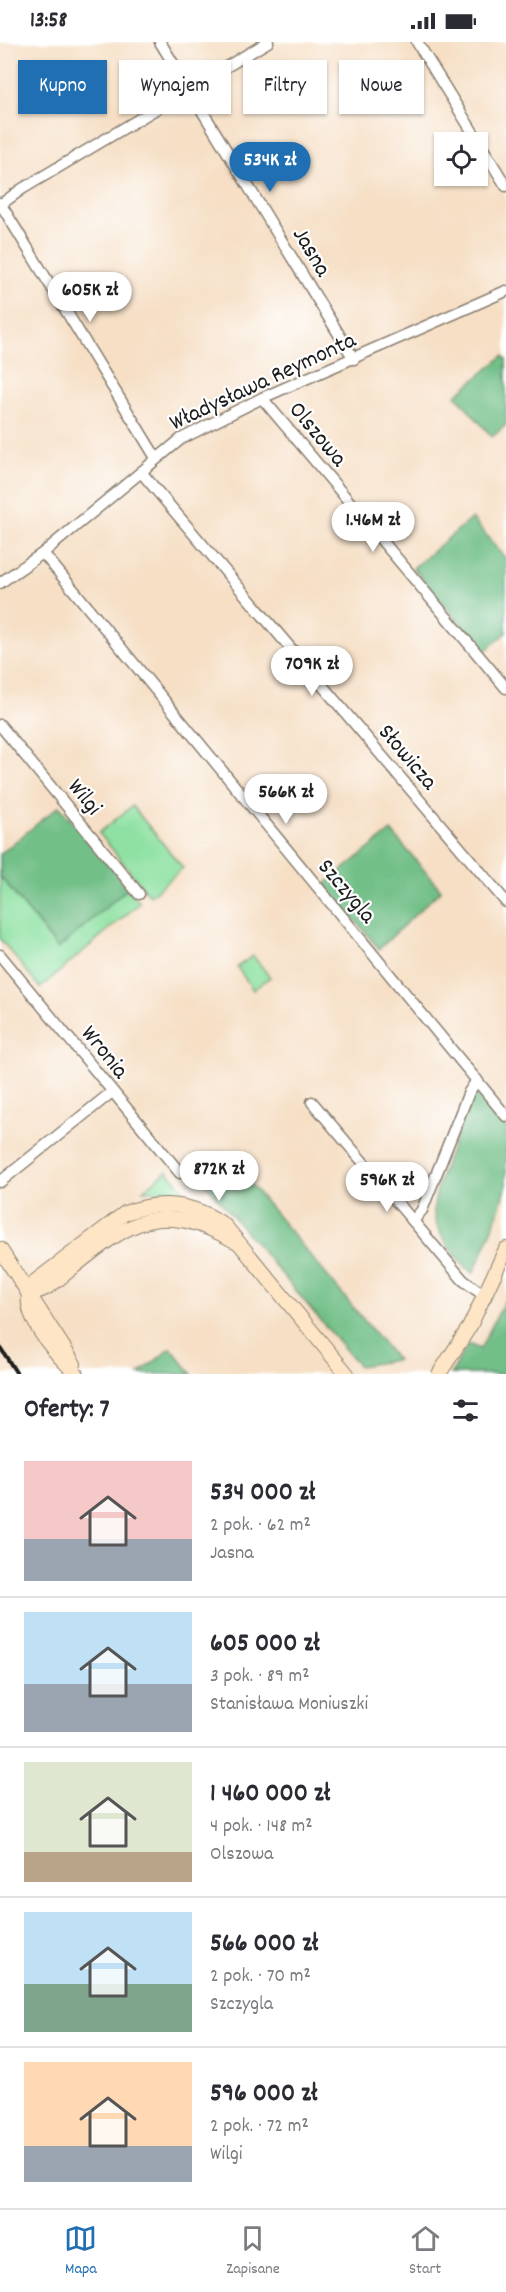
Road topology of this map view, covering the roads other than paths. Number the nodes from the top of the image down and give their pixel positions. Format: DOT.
graph roads {
  1 [pos="160,42"];
  2 [pos="268,42"];
  3 [pos="417,42"];
  4 [pos="172,60"];
  5 [pos="231,63"];
  6 [pos="145,114"];
  7 [pos="205,114"];
  8 [pos="506,186"];
  9 [pos="0,204"];
  10 [pos="506,291"];
  11 [pos="354,359"];
  12 [pos="262,398"];
  13 [pos="156,458"];
  14 [pos="141,472"];
  15 [pos="43,553"];
  16 [pos="0,583"];
  17 [pos="506,688"];
  18 [pos="0,725"];
  19 [pos="139,894"];
  20 [pos="506,902"];
  21 [pos="0,956"];
  22 [pos="477,1080"];
  23 [pos="112,1092"];
  24 [pos="312,1102"];
  25 [pos="506,1116"];
  26 [pos="180,1173"];
  27 [pos="0,1182"];
  28 [pos="413,1221"];
  29 [pos="0,1249"];
  30 [pos="506,1249"];
  31 [pos="28,1293"];
  32 [pos="486,1297"];
  33 [pos="77,1374"];
  34 [pos="347,1374"];
  35 [pos="439,1374"];
  1 -- 4 [label="street, Jasna"];
  2 -- 5 [label="street"];
  3 -- 8 [label="street"];
  6 -- 9 [label="street"];
  7 -- 11 [label="street, Jasna"];
  9 -- 13 [label="street"];
  10 -- 11 [label="street, Władysława Reymonta"];
  11 -- 12 [label="street, Władysława Reymonta"];
  12 -- 13 [label="street, Władysława Reymonta"];
  12 -- 17 [label="street, Olszowa"];
  13 -- 14 [label="street, Władysława Reymonta"];
  14 -- 15 [label="street, Władysława Reymonta"];
  14 -- 20 [label="street, Słowicza"];
  15 -- 16 [label="street, Władysława Reymonta"];
  15 -- 22 [label="street, Szczygla"];
  18 -- 19 [label="street, Wilgi"];
  21 -- 23 [label="street, Wronia"];
  22 -- 25 [label="street, Szczygla"];
  22 -- 28 [label="street"];
  23 -- 26 [label="street, Wronia"];
  23 -- 27 [label="street"];
  24 -- 28 [label="street"];
  28 -- 32 [label="street"];
  29 -- 31 [label="main road"];
  30 -- 32 [label="main road"];
  31 -- 33 [label="main road"];
  31 -- 34 [label="main road"];
  32 -- 35 [label="main road"];
}
